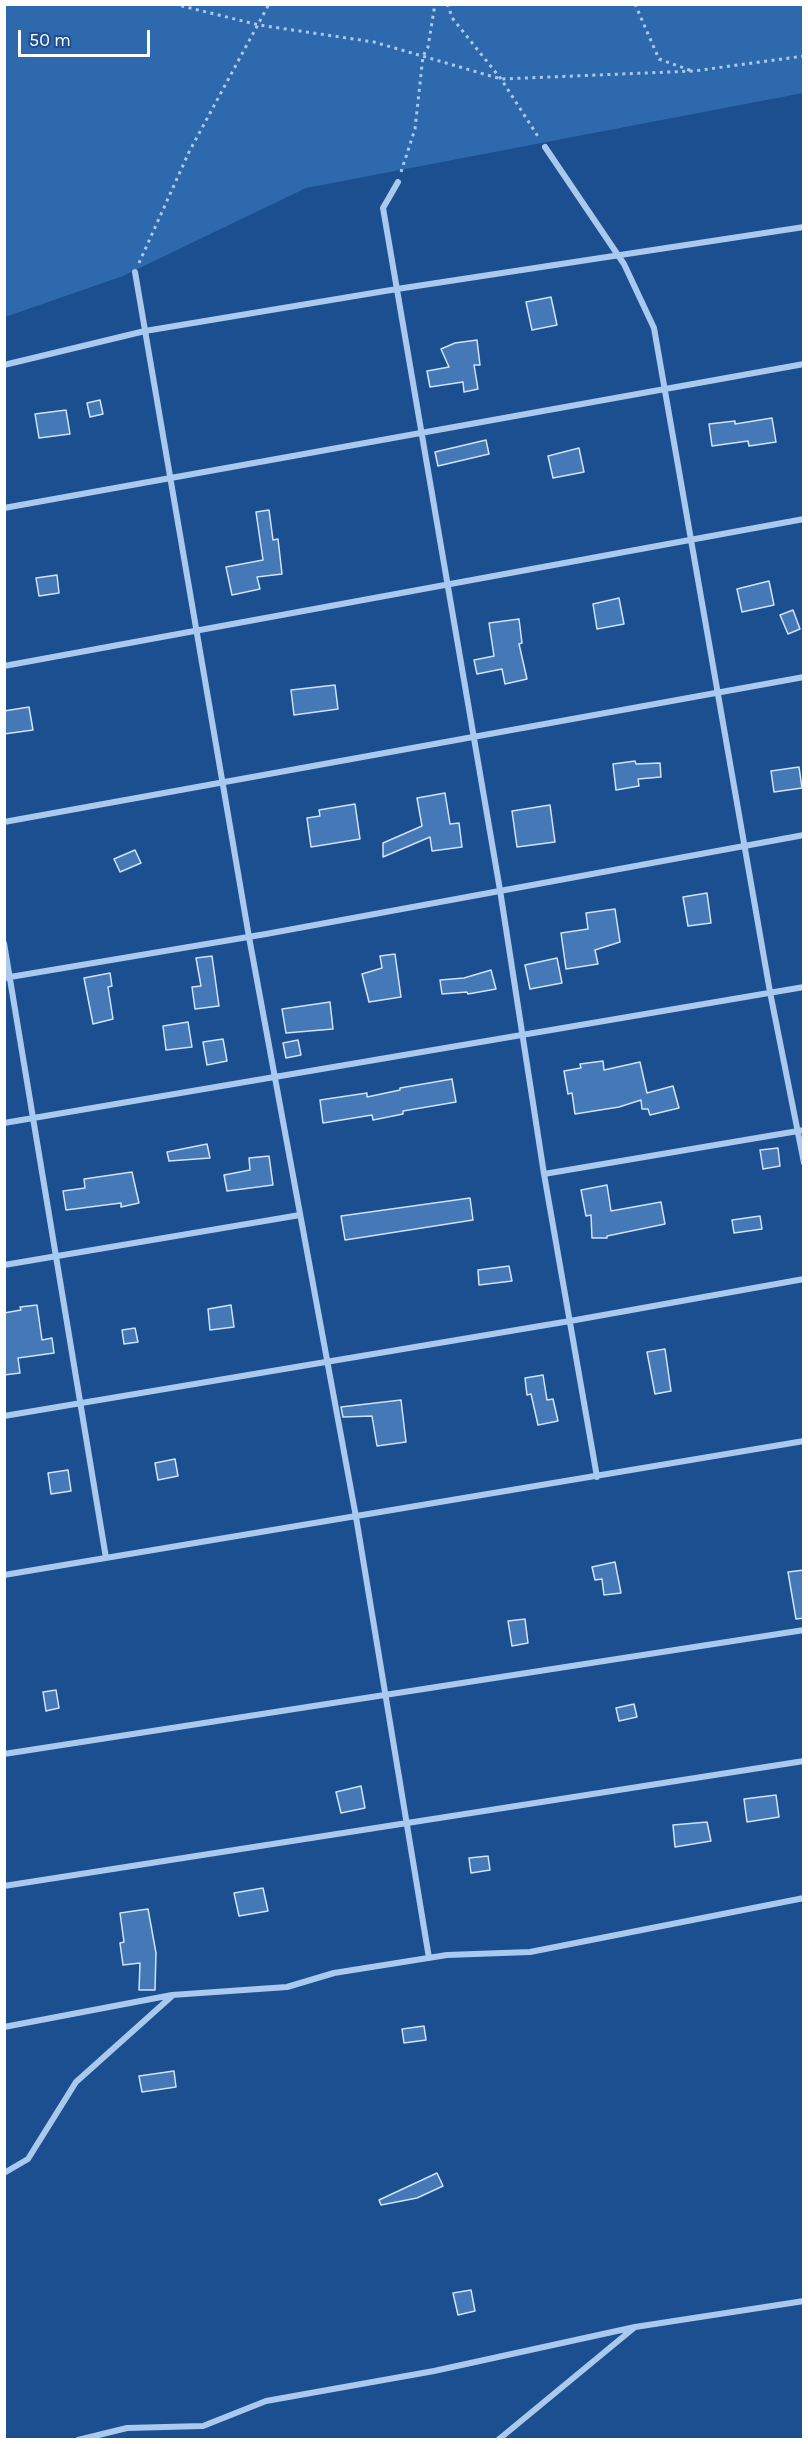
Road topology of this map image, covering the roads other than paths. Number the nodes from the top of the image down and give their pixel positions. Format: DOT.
graph roads {
  1 [pos="545,147"];
  2 [pos="398,182"];
  3 [pos="804,227"];
  4 [pos="618,255"];
  5 [pos="135,272"];
  6 [pos="397,289"];
  7 [pos="145,331"];
  8 [pos="804,364"];
  9 [pos="4,365"];
  10 [pos="665,390"];
  11 [pos="421,434"];
  12 [pos="170,478"];
  13 [pos="4,508"];
  14 [pos="804,519"];
  15 [pos="692,540"];
  16 [pos="447,585"];
  17 [pos="196,631"];
  18 [pos="4,666"];
  19 [pos="804,678"];
  20 [pos="719,693"];
  21 [pos="472,737"];
  22 [pos="224,782"];
  23 [pos="4,822"];
  24 [pos="804,835"];
  25 [pos="745,846"];
  26 [pos="500,890"];
  27 [pos="249,937"];
  28 [pos="4,943"];
  29 [pos="7,978"];
  30 [pos="804,987"];
  31 [pos="770,992"];
  32 [pos="522,1035"];
  33 [pos="275,1078"];
  34 [pos="35,1118"];
  35 [pos="4,1123"];
  36 [pos="800,1131"];
  37 [pos="804,1163"];
  38 [pos="544,1174"];
  39 [pos="300,1215"];
  40 [pos="56,1256"];
  41 [pos="4,1265"];
  42 [pos="804,1279"];
  43 [pos="570,1321"];
  44 [pos="328,1362"];
  45 [pos="80,1403"];
  46 [pos="4,1416"];
  47 [pos="804,1441"];
  48 [pos="597,1477"];
  49 [pos="356,1517"];
  50 [pos="106,1558"];
  51 [pos="4,1575"];
  52 [pos="804,1630"];
  53 [pos="385,1695"];
  54 [pos="4,1754"];
  55 [pos="804,1761"];
  56 [pos="406,1821"];
  57 [pos="4,1886"];
  58 [pos="804,1898"];
  59 [pos="429,1958"];
  60 [pos="172,1995"];
  61 [pos="4,2028"];
  62 [pos="4,2173"];
  63 [pos="804,2301"];
  64 [pos="635,2327"];
  65 [pos="78,2439"];
  66 [pos="498,2439"];
  1 -- 4 [label="street"];
  2 -- 6 [label="street"];
  3 -- 4 [label="street"];
  4 -- 6 [label="street"];
  4 -- 10 [label="street"];
  5 -- 7 [label="street"];
  6 -- 7 [label="street"];
  6 -- 11 [label="street"];
  7 -- 9 [label="street"];
  7 -- 12 [label="street"];
  8 -- 10 [label="street"];
  10 -- 11 [label="street"];
  10 -- 15 [label="street"];
  11 -- 12 [label="street"];
  11 -- 16 [label="street"];
  12 -- 13 [label="street"];
  12 -- 17 [label="street"];
  14 -- 15 [label="street"];
  15 -- 16 [label="street"];
  15 -- 20 [label="street"];
  16 -- 17 [label="street"];
  16 -- 21 [label="street"];
  17 -- 18 [label="street"];
  17 -- 22 [label="street"];
  19 -- 20 [label="street"];
  20 -- 21 [label="street"];
  20 -- 25 [label="street"];
  21 -- 22 [label="street"];
  21 -- 26 [label="street"];
  22 -- 23 [label="street"];
  22 -- 27 [label="street"];
  24 -- 25 [label="street"];
  25 -- 26 [label="street"];
  25 -- 31 [label="street"];
  26 -- 27 [label="street"];
  26 -- 32 [label="street"];
  27 -- 29 [label="street"];
  27 -- 33 [label="street"];
  28 -- 29 [label="street"];
  29 -- 34 [label="street"];
  30 -- 31 [label="street"];
  31 -- 32 [label="street"];
  31 -- 36 [label="street"];
  32 -- 33 [label="street"];
  32 -- 38 [label="street"];
  33 -- 34 [label="street"];
  33 -- 39 [label="street"];
  34 -- 35 [label="street"];
  34 -- 40 [label="street"];
  36 -- 37 [label="street"];
  36 -- 38 [label="street"];
  38 -- 43 [label="street"];
  39 -- 40 [label="street"];
  39 -- 44 [label="street"];
  40 -- 41 [label="street"];
  40 -- 45 [label="street"];
  42 -- 43 [label="street"];
  43 -- 44 [label="street"];
  43 -- 48 [label="street"];
  44 -- 45 [label="street"];
  44 -- 49 [label="street"];
  45 -- 46 [label="street"];
  45 -- 50 [label="street"];
  47 -- 48 [label="street"];
  48 -- 49 [label="street"];
  49 -- 50 [label="street"];
  49 -- 53 [label="street"];
  50 -- 51 [label="street"];
  52 -- 53 [label="street"];
  53 -- 54 [label="street"];
  53 -- 56 [label="street"];
  55 -- 56 [label="street"];
  56 -- 57 [label="street"];
  56 -- 59 [label="street"];
  58 -- 59 [label="street"];
  59 -- 60 [label="street"];
  60 -- 61 [label="street"];
  60 -- 62 [label="street"];
  63 -- 64 [label="street"];
  64 -- 65 [label="street"];
  64 -- 66 [label="street"];
}
